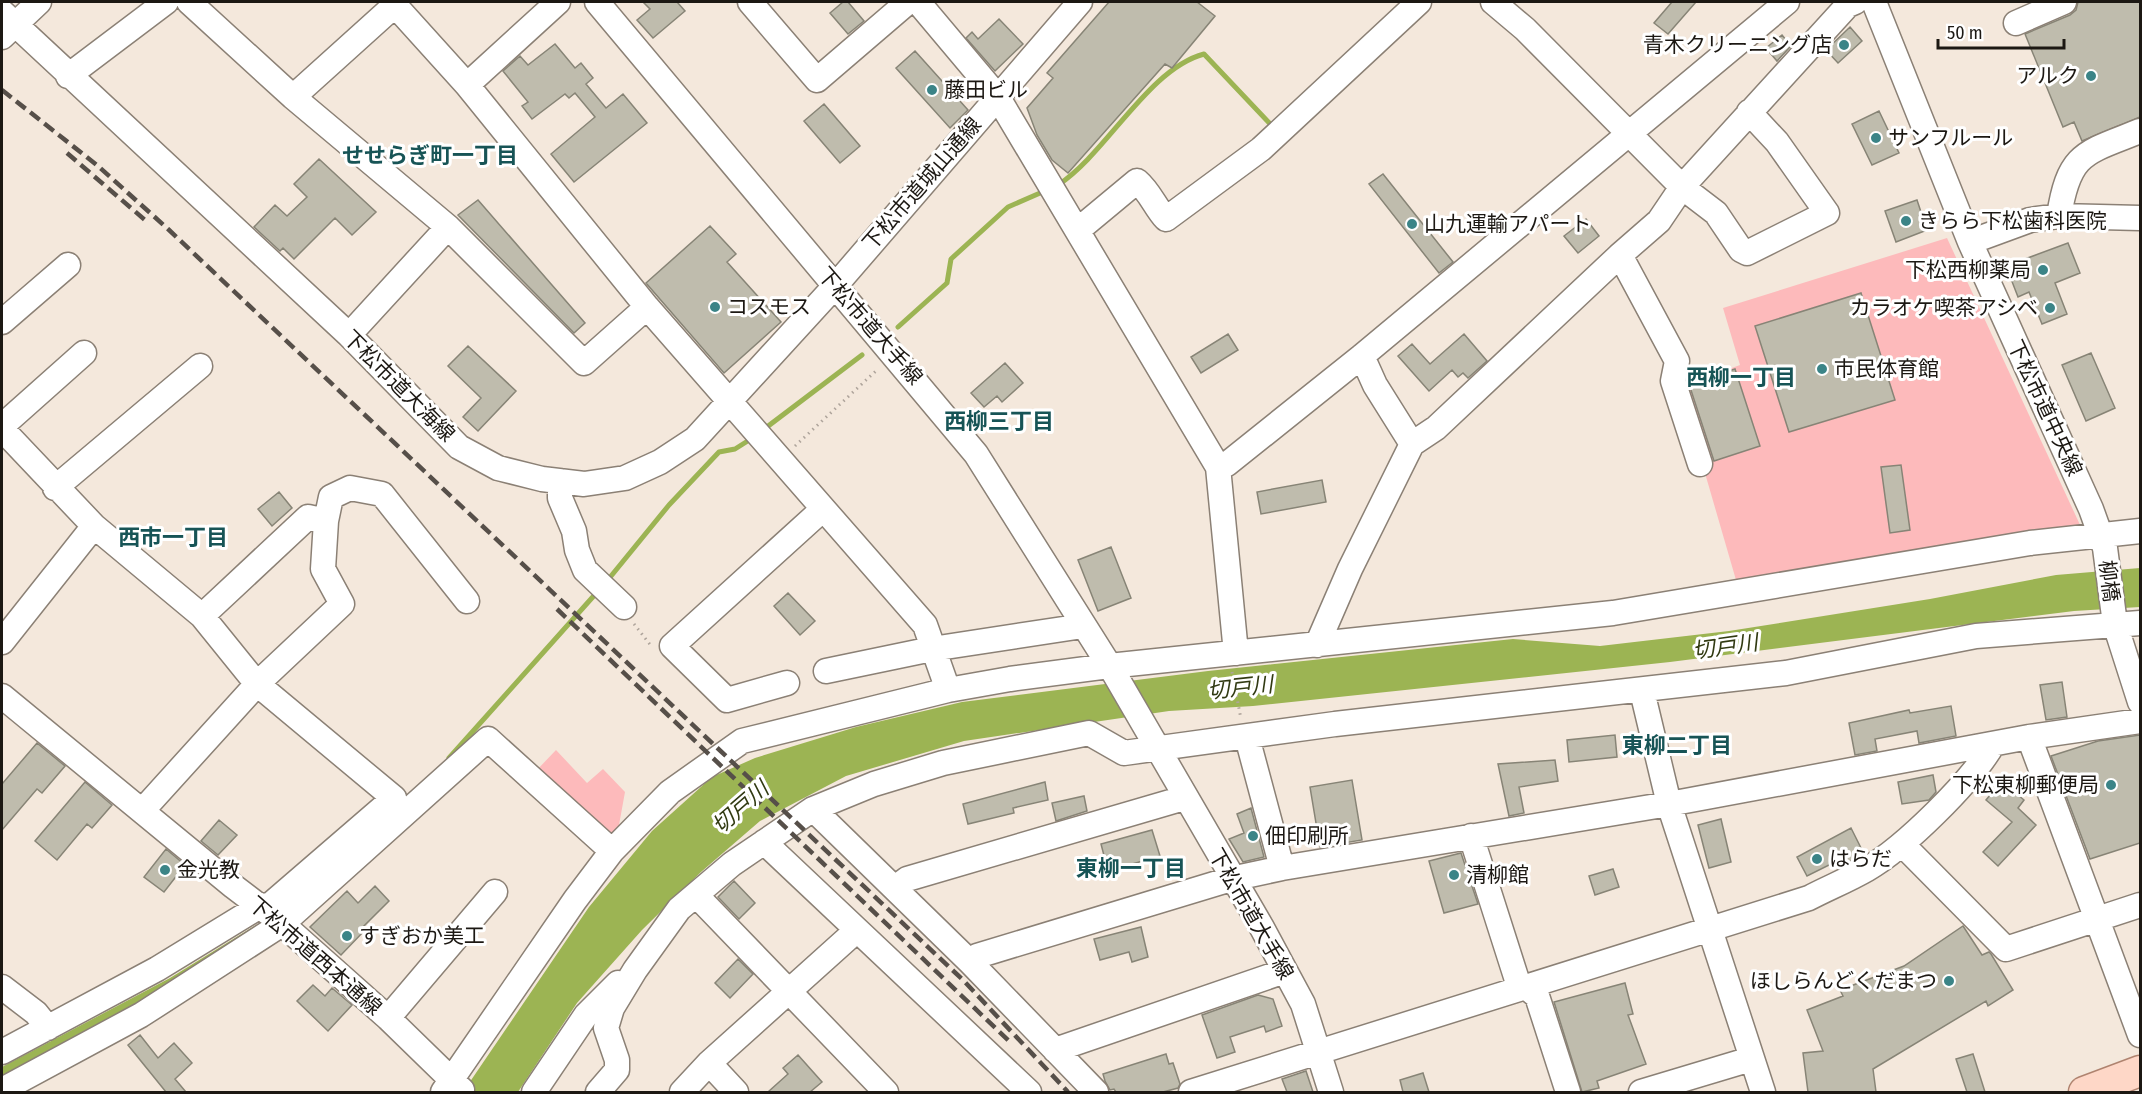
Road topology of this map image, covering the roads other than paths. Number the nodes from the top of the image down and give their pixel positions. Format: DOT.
graph roads {
  1 [pos="39,2"];
  2 [pos="166,2"];
  3 [pos="189,2"];
  4 [pos="558,2"];
  5 [pos="597,2"];
  6 [pos="750,2"];
  7 [pos="908,2"];
  8 [pos="918,2"];
  9 [pos="1080,2"];
  10 [pos="1419,2"];
  11 [pos="1493,2"];
  12 [pos="1787,2"];
  13 [pos="1855,2"];
  14 [pos="1875,2"];
  15 [pos="2064,2"];
  16 [pos="394,3"];
  17 [pos="2016,23"];
  18 [pos="6,24"];
  19 [pos="68,76"];
  20 [pos="467,85"];
  21 [pos="997,96"];
  22 [pos="293,97"];
  23 [pos="1749,112"];
  24 [pos="2140,131"];
  25 [pos="1629,132"];
  26 [pos="1682,187"];
  27 [pos="2059,216"];
  28 [pos="2140,218"];
  29 [pos="448,227"];
  30 [pos="1078,230"];
  31 [pos="1970,242"];
  32 [pos="1620,255"];
  33 [pos="68,265"];
  34 [pos="835,286"];
  35 [pos="647,307"];
  36 [pos="2,322"];
  37 [pos="350,335"];
  38 [pos="84,353"];
  39 [pos="1362,356"];
  40 [pos="200,366"];
  41 [pos="731,401"];
  42 [pos="2,428"];
  43 [pos="1412,444"];
  44 [pos="1700,464"];
  45 [pos="1218,468"];
  46 [pos="560,481"];
  47 [pos="55,488"];
  48 [pos="823,509"];
  49 [pos="326,521"];
  50 [pos="94,526"];
  51 [pos="2140,531"];
  52 [pos="2102,541"];
  53 [pos="467,601"];
  54 [pos="624,607"];
  55 [pos="202,616"];
  56 [pos="2114,619"];
  57 [pos="2140,623"];
  58 [pos="1083,626"];
  59 [pos="2,642"];
  60 [pos="1317,645"];
  61 [pos="932,649"];
  62 [pos="1233,661"];
  63 [pos="1111,669"];
  64 [pos="826,671"];
  65 [pos="788,683"];
  66 [pos="257,684"];
  67 [pos="948,690"];
  68 [pos="1642,691"];
  69 [pos="2,696"];
  70 [pos="2140,702"];
  71 [pos="2140,721"];
  72 [pos="1245,733"];
  73 [pos="2029,737"];
  74 [pos="1993,744"];
  75 [pos="1156,746"];
  76 [pos="1184,798"];
  77 [pos="1669,804"];
  78 [pos="813,809"];
  79 [pos="142,811"];
  80 [pos="1471,836"];
  81 [pos="764,842"];
  82 [pos="1902,844"];
  83 [pos="612,851"];
  84 [pos="1282,868"];
  85 [pos="1231,879"];
  86 [pos="895,888"];
  87 [pos="495,892"];
  88 [pos="696,895"];
  89 [pos="2140,905"];
  90 [pos="272,916"];
  91 [pos="2097,921"];
  92 [pos="1709,929"];
  93 [pos="857,930"];
  94 [pos="970,962"];
  95 [pos="635,970"];
  96 [pos="1285,971"];
  97 [pos="2,987"];
  98 [pos="1529,988"];
  99 [pos="788,993"];
  100 [pos="388,1018"];
  101 [pos="48,1028"];
  102 [pos="2140,1035"];
  103 [pos="1055,1050"];
  104 [pos="2,1052"];
  105 [pos="1320,1053"];
  106 [pos="1751,1059"];
  107 [pos="709,1064"];
  108 [pos="2140,1071"];
  109 [pos="454,1087"];
  110 [pos="610,1089"];
  111 [pos="2,1090"];
  112 [pos="2092,1091"];
  113 [pos="534,1092"];
  114 [pos="681,1092"];
  115 [pos="736,1092"];
  116 [pos="886,1092"];
  117 [pos="1029,1092"];
  118 [pos="1096,1092"];
  119 [pos="1191,1092"];
  120 [pos="1331,1092"];
  121 [pos="1568,1092"];
  122 [pos="1641,1092"];
  123 [pos="1762,1092"];
  1 -- 18 [label="street"];
  2 -- 19 [label="street"];
  3 -- 22 [label="street"];
  4 -- 20 [label="street"];
  5 -- 34 [label="street, 下松市道大手線"];
  6 -- 7 [label="street"];
  8 -- 21 [label="street"];
  9 -- 21 [label="street, 下松市道城山通線"];
  10 -- 30 [label="street"];
  11 -- 25 [label="street"];
  12 -- 25 [label="street"];
  13 -- 23 [label="street"];
  14 -- 31 [label="street, 下松市道中央線"];
  15 -- 17 [label="street"];
  16 -- 20 [label="street"];
  16 -- 22 [label="street"];
  18 -- 19 [label="street, 下松市道大海線"];
  19 -- 37 [label="street, 下松市道大海線"];
  20 -- 35 [label="street"];
  21 -- 30 [label="street"];
  21 -- 34 [label="street, 下松市道城山通線"];
  22 -- 29 [label="street"];
  23 -- 26 [label="street"];
  23 -- 26 [label="street"];
  24 -- 27 [label="street"];
  25 -- 26 [label="street"];
  25 -- 39 [label="street"];
  26 -- 32 [label="street"];
  27 -- 28 [label="street"];
  27 -- 31 [label="street"];
  29 -- 35 [label="street"];
  29 -- 37 [label="street"];
  30 -- 45 [label="street"];
  31 -- 52 [label="street, 下松市道中央線"];
  32 -- 43 [label="street"];
  32 -- 44 [label="street"];
  33 -- 36 [label="street"];
  34 -- 41 [label="street, 下松市道大海線"];
  34 -- 58 [label="street, 下松市道大手線"];
  35 -- 41 [label="street"];
  37 -- 46 [label="street, 下松市道大海線"];
  38 -- 42 [label="street"];
  39 -- 43 [label="street"];
  39 -- 45 [label="street"];
  40 -- 47 [label="street"];
  41 -- 46 [label="street, 下松市道大海線"];
  41 -- 48 [label="street"];
  42 -- 47 [label="street"];
  43 -- 60 [label="street"];
  45 -- 62 [label="street"];
  46 -- 54 [label="street"];
  47 -- 50 [label="street"];
  48 -- 61 [label="street"];
  48 -- 65 [label="street"];
  49 -- 53 [label="street"];
  49 -- 55 [label="street"];
  49 -- 66 [label="street"];
  50 -- 55 [label="street"];
  50 -- 59 [label="street"];
  51 -- 52 [label="street"];
  52 -- 56 [label="street, 柳橋"];
  52 -- 60 [label="street"];
  55 -- 66 [label="street"];
  56 -- 57 [label="street"];
  56 -- 68 [label="street"];
  56 -- 70 [label="street"];
  58 -- 61 [label="street"];
  58 -- 63 [label="street, 下松市道大手線"];
  60 -- 62 [label="street"];
  61 -- 64 [label="street"];
  61 -- 67 [label="street"];
  62 -- 63 [label="street"];
  63 -- 67 [label="street"];
  63 -- 75 [label="street, 下松市道大手線"];
  66 -- 79 [label="street"];
  66 -- 90 [label="street"];
  67 -- 83 [label="street"];
  68 -- 72 [label="street"];
  68 -- 77 [label="street"];
  69 -- 79 [label="street, 下松市道西本通線"];
  71 -- 73 [label="street"];
  72 -- 75 [label="street"];
  72 -- 84 [label="street"];
  73 -- 74 [label="street"];
  73 -- 91 [label="street"];
  74 -- 77 [label="street"];
  74 -- 82 [label="street"];
  75 -- 76 [label="street, 下松市道大手線"];
  75 -- 78 [label="street"];
  76 -- 85 [label="street, 下松市道大手線"];
  76 -- 86 [label="street"];
  77 -- 80 [label="street"];
  77 -- 92 [label="street"];
  78 -- 81 [label="street"];
  78 -- 86 [label="street"];
  79 -- 90 [label="street, 下松市道西本通線"];
  80 -- 84 [label="street"];
  80 -- 98 [label="street"];
  81 -- 88 [label="street"];
  81 -- 93 [label="street"];
  82 -- 91 [label="street"];
  82 -- 92 [label="street"];
  83 -- 90 [label="street"];
  83 -- 109 [label="street"];
  84 -- 85 [label="street"];
  85 -- 94 [label="street"];
  85 -- 96 [label="street, 下松市道大手線"];
  86 -- 94 [label="street"];
  87 -- 100 [label="street"];
  88 -- 95 [label="street"];
  88 -- 99 [label="street"];
  89 -- 91 [label="street"];
  90 -- 100 [label="street, 下松市道西本通線"];
  90 -- 101 [label="street"];
  90 -- 111 [label="street"];
  91 -- 102 [label="street"];
  92 -- 98 [label="street"];
  92 -- 106 [label="street"];
  93 -- 99 [label="street"];
  93 -- 117 [label="street"];
  94 -- 103 [label="street"];
  95 -- 110 [label="street"];
  95 -- 113 [label="street"];
  96 -- 103 [label="street"];
  96 -- 105 [label="street, 下松市道大手線"];
  97 -- 101 [label="street"];
  98 -- 105 [label="street"];
  98 -- 121 [label="street"];
  99 -- 107 [label="street"];
  99 -- 116 [label="street"];
  100 -- 109 [label="street, 下松市道西本通線"];
  101 -- 104 [label="street"];
  103 -- 118 [label="street"];
  105 -- 119 [label="street"];
  105 -- 120 [label="street, 下松市道大手線"];
  106 -- 122 [label="street"];
  106 -- 123 [label="street"];
  107 -- 114 [label="street"];
  107 -- 115 [label="street"];
  108 -- 112 [label="main road"];
}
